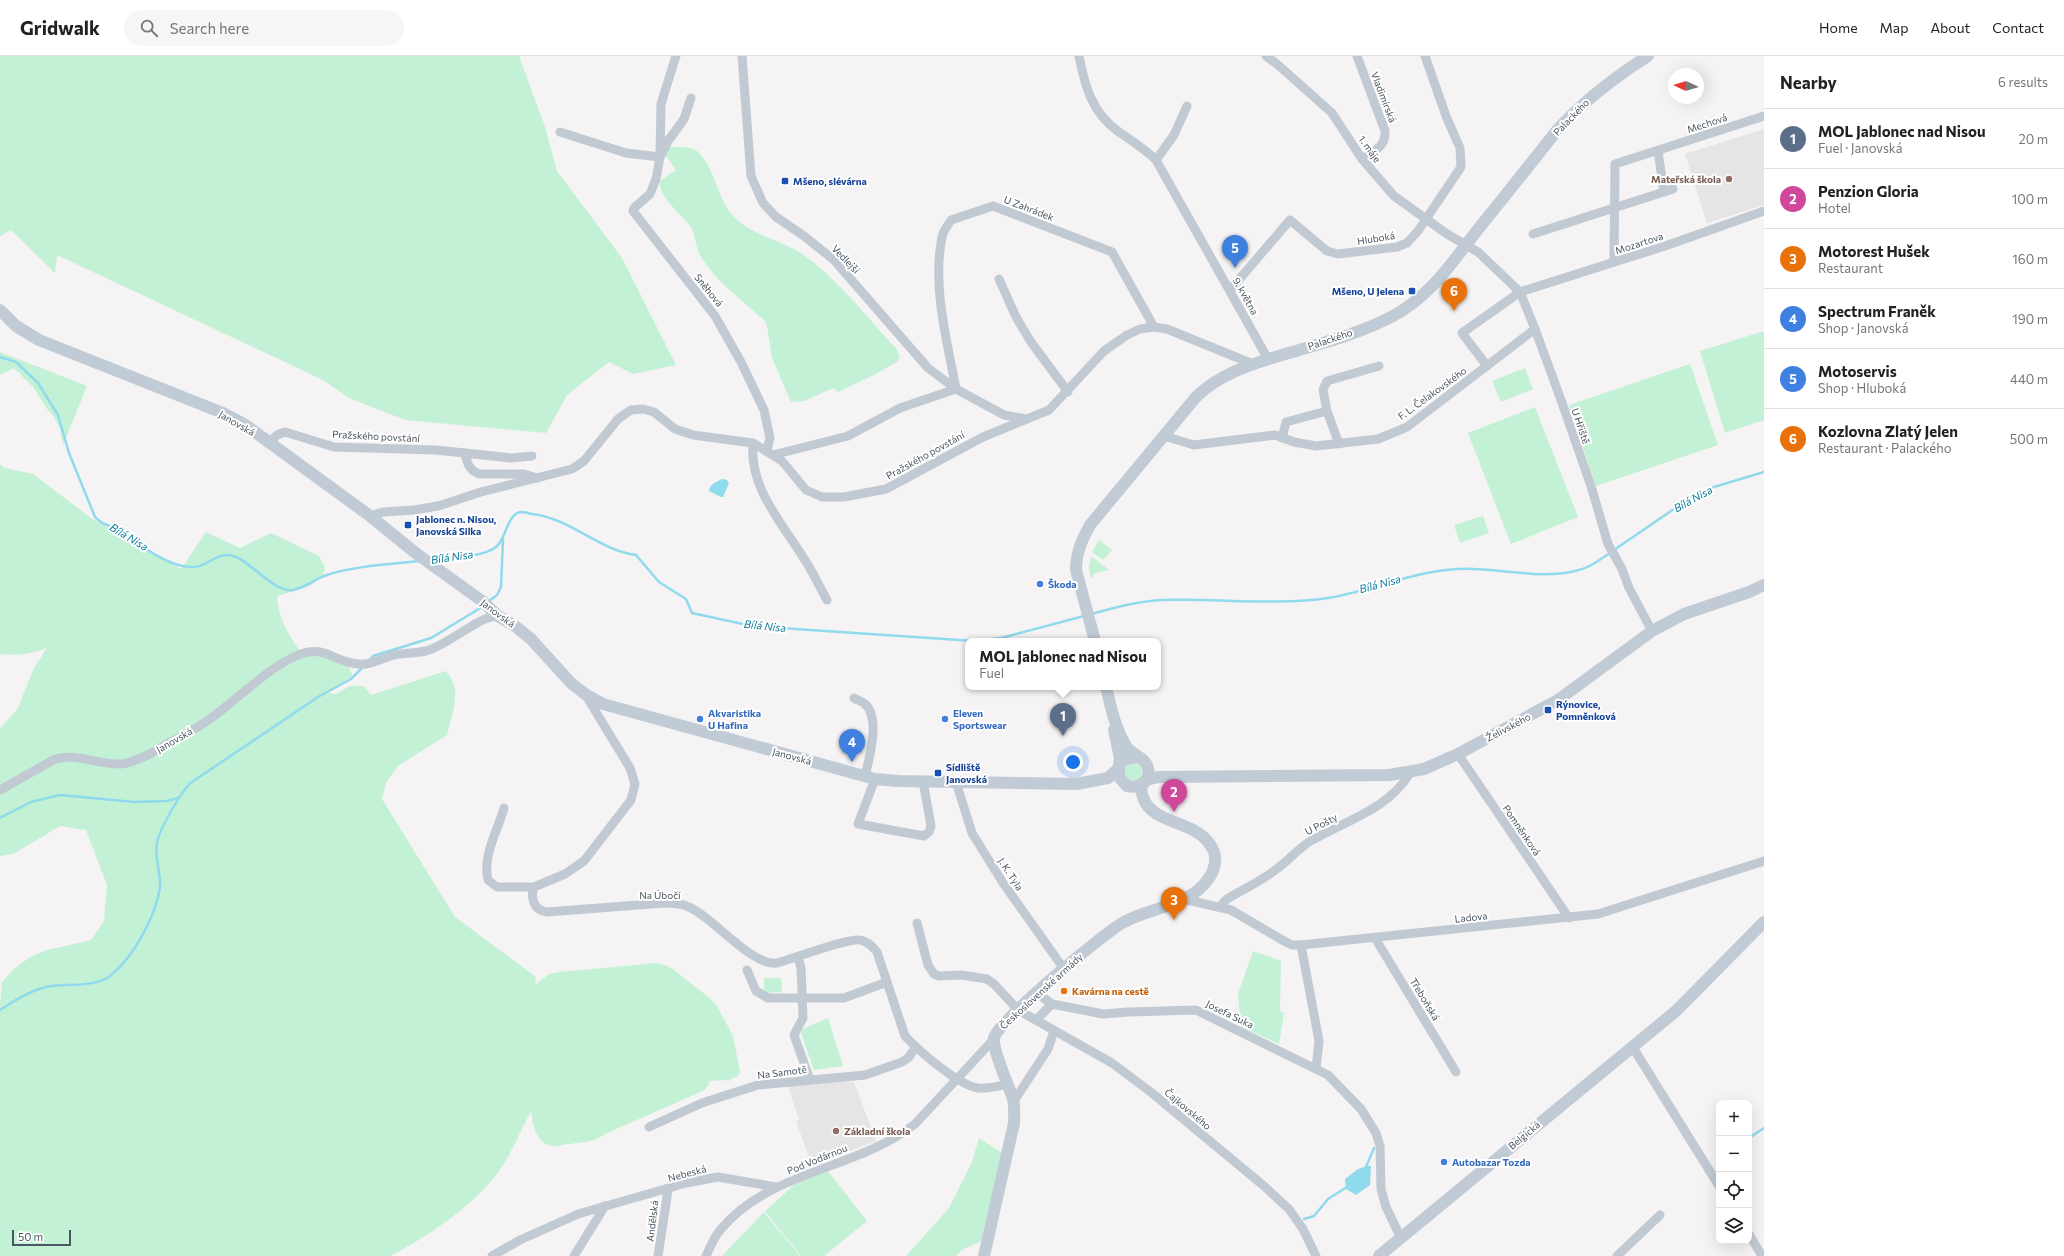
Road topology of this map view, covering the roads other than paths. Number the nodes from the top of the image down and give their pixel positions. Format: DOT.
graph roads {
  1 [pos="676,56"];
  2 [pos="742,56"];
  3 [pos="1079,56"];
  4 [pos="1266,56"];
  5 [pos="1357,56"];
  6 [pos="1425,56"];
  7 [pos="1648,56"];
  8 [pos="691,98"];
  9 [pos="1187,106"];
  10 [pos="1764,116"];
  11 [pos="560,132"];
  12 [pos="1658,150"];
  13 [pos="660,158"];
  14 [pos="1362,159"];
  15 [pos="1156,160"];
  16 [pos="1614,208"];
  17 [pos="1764,211"];
  18 [pos="1428,219"];
  19 [pos="1532,234"];
  20 [pos="1466,245"];
  21 [pos="1614,262"];
  22 [pos="999,279"];
  23 [pos="1230,290"];
  24 [pos="1520,292"];
  25 [pos="0,310"];
  26 [pos="1154,327"];
  27 [pos="1536,329"];
  28 [pos="1268,359"];
  29 [pos="1254,364"];
  30 [pos="1379,366"];
  31 [pos="1487,366"];
  32 [pos="956,389"];
  33 [pos="1068,392"];
  34 [pos="1328,411"];
  35 [pos="1028,419"];
  36 [pos="1164,436"];
  37 [pos="1282,438"];
  38 [pos="269,443"];
  39 [pos="753,443"];
  40 [pos="1339,444"];
  41 [pos="465,453"];
  42 [pos="770,453"];
  43 [pos="532,456"];
  44 [pos="538,478"];
  45 [pos="370,516"];
  46 [pos="1764,585"];
  47 [pos="827,600"];
  48 [pos="495,613"];
  49 [pos="1652,631"];
  50 [pos="1094,638"];
  51 [pos="1107,690"];
  52 [pos="585,694"];
  53 [pos="854,698"];
  54 [pos="1113,717"];
  55 [pos="1458,754"];
  56 [pos="1142,761"];
  57 [pos="1119,767"];
  58 [pos="1410,773"];
  59 [pos="1222,776"];
  60 [pos="870,778"];
  61 [pos="923,781"];
  62 [pos="1145,781"];
  63 [pos="956,782"];
  64 [pos="1041,784"];
  65 [pos="1125,785"];
  66 [pos="0,790"];
  67 [pos="504,808"];
  68 [pos="1168,819"];
  69 [pos="1764,861"];
  70 [pos="534,887"];
  71 [pos="1183,899"];
  72 [pos="1220,906"];
  73 [pos="1569,918"];
  74 [pos="1764,922"];
  75 [pos="917,923"];
  76 [pos="1375,938"];
  77 [pos="1301,945"];
  78 [pos="798,957"];
  79 [pos="1064,969"];
  80 [pos="747,970"];
  81 [pos="887,982"];
  82 [pos="1037,993"];
  83 [pos="802,998"];
  84 [pos="1052,1004"];
  85 [pos="1018,1010"];
  86 [pos="1037,1019"];
  87 [pos="1054,1031"];
  88 [pos="994,1039"];
  89 [pos="1632,1046"];
  90 [pos="916,1047"];
  91 [pos="1316,1069"];
  92 [pos="1456,1072"];
  93 [pos="810,1080"];
  94 [pos="957,1080"];
  95 [pos="1008,1084"];
  96 [pos="1014,1100"];
  97 [pos="649,1127"];
  98 [pos="1716,1181"];
  99 [pos="776,1187"];
  100 [pos="668,1190"];
  101 [pos="605,1206"];
  102 [pos="1660,1215"];
  103 [pos="1401,1238"];
  104 [pos="1752,1238"];
  105 [pos="508,1246"];
  106 [pos="1762,1251"];
  107 [pos="492,1256"];
  108 [pos="503,1256"];
  109 [pos="574,1256"];
  110 [pos="658,1256"];
  111 [pos="706,1256"];
  112 [pos="984,1256"];
  113 [pos="1316,1256"];
  114 [pos="1379,1256"];
  115 [pos="1617,1256"];
  1 -- 13 [label="street, Sněhová"];
  2 -- 32 [label="street, Vedlejší"];
  3 -- 15 [label="street, 9. května"];
  4 -- 14 [label="street, 1. máje"];
  5 -- 14 [label="street, Vladimírská"];
  6 -- 18 [label="street, Hluboká"];
  7 -- 20 [label="street, Palackého"];
  8 -- 13 [label="street, Sněhová"];
  9 -- 15 [label="street"];
  10 -- 12 [label="street, Mechová"];
  11 -- 13 [label="street"];
  12 -- 16 [label="street, Mechová"];
  12 -- 16 [label="street"];
  13 -- 42 [label="street, Sněhová"];
  14 -- 18 [label="street, 1. máje"];
  15 -- 23 [label="street, 9. května"];
  16 -- 19 [label="street"];
  16 -- 21 [label="street, Mechová"];
  17 -- 21 [label="street, Mozartova"];
  18 -- 20 [label="street, 1. máje"];
  18 -- 23 [label="street, Hluboká"];
  20 -- 24 [label="street, U Hřiště"];
  20 -- 28 [label="street, Palackého"];
  21 -- 24 [label="street, Mozartova"];
  22 -- 33 [label="street"];
  23 -- 28 [label="street, 9. května"];
  24 -- 27 [label="street, U Hřiště"];
  24 -- 31 [label="street, Mozartova"];
  25 -- 38 [label="street, Janovská"];
  26 -- 29 [label="street, Pražského povstání"];
  26 -- 32 [label="street, U Zahrádek"];
  26 -- 33 [label="street, Pražského povstání"];
  27 -- 31 [label="street, F. L. Čelakovského"];
  27 -- 49 [label="street, U Hřiště"];
  28 -- 29 [label="street, Palackého"];
  29 -- 36 [label="street, Palackého"];
  30 -- 34 [label="street"];
  31 -- 40 [label="street, F. L. Čelakovského"];
  32 -- 35 [label="street, Vedlejší"];
  32 -- 42 [label="street"];
  33 -- 35 [label="street, Pražského povstání"];
  34 -- 37 [label="street"];
  34 -- 40 [label="street"];
  35 -- 42 [label="street, Pražského povstání"];
  36 -- 37 [label="street, F. L. Čelakovského"];
  36 -- 50 [label="street, Palackého"];
  37 -- 40 [label="street, F. L. Čelakovského"];
  38 -- 41 [label="street, Pražského povstání"];
  38 -- 45 [label="street, Janovská"];
  39 -- 42 [label="street, Pražského povstání"];
  39 -- 44 [label="street, Pražského povstání"];
  39 -- 47 [label="street"];
  41 -- 43 [label="street, Pražského povstání"];
  41 -- 44 [label="street, Pražského povstání"];
  44 -- 45 [label="street, Pražského povstání"];
  45 -- 48 [label="street, Janovská"];
  46 -- 49 [label="street, Želivského"];
  48 -- 52 [label="street, Janovská"];
  48 -- 66 [label="street, Janovská"];
  49 -- 55 [label="street, Želivského"];
  51 -- 54 [label="street"];
  52 -- 60 [label="street, Janovská"];
  52 -- 70 [label="street"];
  53 -- 60 [label="street"];
  54 -- 56 [label="street"];
  54 -- 57 [label="street"];
  55 -- 58 [label="street, Želivského"];
  55 -- 73 [label="street, Pomněnková"];
  56 -- 57 [label="street"];
  56 -- 59 [label="street, Želivského"];
  56 -- 62 [label="street"];
  57 -- 64 [label="street, Janovská"];
  57 -- 65 [label="street"];
  58 -- 59 [label="street, Želivského"];
  58 -- 72 [label="street, U Pošty"];
  59 -- 62 [label="street, Želivského"];
  60 -- 61 [label="street, Janovská"];
  60 -- 61 [label="street"];
  61 -- 63 [label="street, Janovská"];
  62 -- 65 [label="street"];
  62 -- 68 [label="street, Československé armády"];
  63 -- 64 [label="street, Janovská"];
  63 -- 79 [label="street, J. K. Tyla"];
  64 -- 65 [label="street, Janovská"];
  65 -- 68 [label="street, Československé armády"];
  67 -- 70 [label="street"];
  68 -- 71 [label="street, Československé armády"];
  69 -- 73 [label="street, Ladova"];
  70 -- 78 [label="street, Na Úbočí"];
  71 -- 72 [label="street, Ladova"];
  71 -- 79 [label="street, Československé armády"];
  72 -- 77 [label="street, Ladova"];
  73 -- 76 [label="street, Ladova"];
  74 -- 89 [label="street, Belgická"];
  75 -- 85 [label="street"];
  76 -- 77 [label="street, Ladova"];
  76 -- 92 [label="street, Třeboňská"];
  77 -- 91 [label="street"];
  78 -- 81 [label="street, Na Úbočí"];
  78 -- 83 [label="street"];
  79 -- 82 [label="street, Československé armády"];
  80 -- 83 [label="street"];
  81 -- 83 [label="street"];
  81 -- 90 [label="street, Na Úbočí"];
  82 -- 84 [label="street, Josefa Suka"];
  82 -- 85 [label="street, Československé armády"];
  83 -- 93 [label="street"];
  84 -- 86 [label="street"];
  84 -- 91 [label="street, Josefa Suka"];
  85 -- 86 [label="street, Čajkovského"];
  85 -- 88 [label="street, Československé armády"];
  86 -- 87 [label="street, Čajkovského"];
  87 -- 96 [label="street"];
  87 -- 113 [label="street, Čajkovského"];
  88 -- 94 [label="street, Pod Vodárnou"];
  88 -- 95 [label="street, Československé armády"];
  89 -- 98 [label="street"];
  89 -- 103 [label="street, Belgická"];
  90 -- 93 [label="street, Na Samotě"];
  90 -- 94 [label="street, Na Úbočí"];
  91 -- 103 [label="street, Josefa Suka"];
  93 -- 97 [label="street, Na Samotě"];
  94 -- 95 [label="street, Na Úbočí"];
  94 -- 99 [label="street, Pod Vodárnou"];
  95 -- 96 [label="street, Československé armády"];
  96 -- 112 [label="street, Československé armády"];
  99 -- 100 [label="street, Nebeská"];
  99 -- 111 [label="street, Pod Vodárnou"];
  100 -- 101 [label="street, Nebeská"];
  100 -- 110 [label="street, Andělská"];
  101 -- 105 [label="street, Nebeská"];
  101 -- 109 [label="street"];
  102 -- 115 [label="street"];
  103 -- 114 [label="street, Belgická"];
  104 -- 106 [label="street"];
  105 -- 107 [label="street, Nebeská"];
  105 -- 108 [label="street"];
}
